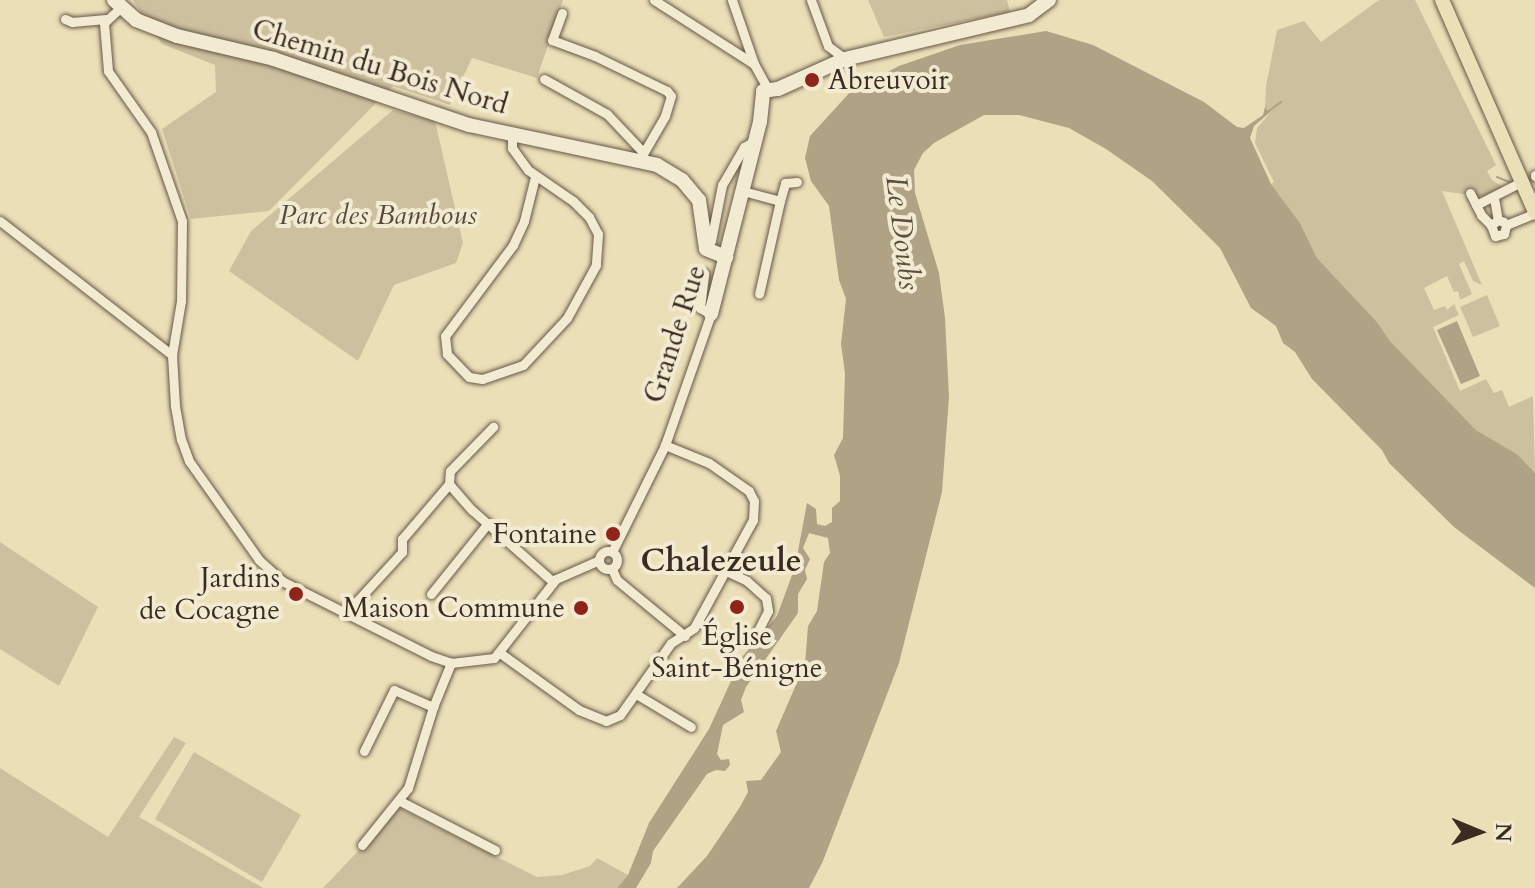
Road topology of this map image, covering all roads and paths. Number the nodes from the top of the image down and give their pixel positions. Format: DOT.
graph roads {
  1 [pos="654,0"];
  2 [pos="732,0"];
  3 [pos="811,0"];
  4 [pos="1049,0"];
  5 [pos="1442,0"];
  6 [pos="1449,0"];
  7 [pos="117,4"];
  8 [pos="562,13"];
  9 [pos="65,19"];
  10 [pos="106,19"];
  11 [pos="845,59"];
  12 [pos="756,69"];
  13 [pos="544,79"];
  14 [pos="768,95"];
  15 [pos="512,134"];
  16 [pos="754,141"];
  17 [pos="641,155"];
  18 [pos="535,177"];
  19 [pos="797,182"];
  20 [pos="1515,185"];
  21 [pos="743,191"];
  22 [pos="1535,192"];
  23 [pos="1470,193"];
  24 [pos="1494,198"];
  25 [pos="780,201"];
  26 [pos="1476,205"];
  27 [pos="1535,212"];
  28 [pos="0,221"];
  29 [pos="1498,224"];
  30 [pos="711,241"];
  31 [pos="726,257"];
  32 [pos="704,273"];
  33 [pos="759,294"];
  34 [pos="711,314"];
  35 [pos="172,355"];
  36 [pos="493,427"];
  37 [pos="665,445"];
  38 [pos="449,484"];
  39 [pos="488,523"];
  40 [pos="612,552"];
  41 [pos="599,560"];
  42 [pos="612,569"];
  43 [pos="726,571"];
  44 [pos="553,582"];
  45 [pos="431,594"];
  46 [pos="347,612"];
  47 [pos="757,633"];
  48 [pos="685,636"];
  49 [pos="500,653"];
  50 [pos="451,663"];
  51 [pos="636,694"];
  52 [pos="433,707"];
  53 [pos="691,727"];
  54 [pos="364,751"];
  55 [pos="400,801"];
  56 [pos="362,845"];
  57 [pos="495,850"];
  1 -- 12 [label="street"];
  2 -- 12 [label="street"];
  3 -- 11 [label="street"];
  4 -- 11 [label="street"];
  5 -- 27 [label="main road"];
  6 -- 22 [label="main road"];
  7 -- 10 [label="street"];
  7 -- 15 [label="street, Chemin du Bois Nord"];
  8 -- 17 [label="street"];
  9 -- 10 [label="street"];
  10 -- 35 [label="street"];
  11 -- 14 [label="street"];
  12 -- 14 [label="street"];
  13 -- 17 [label="street"];
  14 -- 16 [label="street, Grande Rue"];
  15 -- 17 [label="street, Chemin du Bois Nord"];
  15 -- 18 [label="street"];
  16 -- 21 [label="street, Grande Rue"];
  16 -- 30 [label="street"];
  17 -- 31 [label="street, Chemin du Bois Nord"];
  18 -- 18 [label="street"];
  19 -- 25 [label="street"];
  20 -- 24 [label="street"];
  21 -- 25 [label="street"];
  21 -- 31 [label="street, Grande Rue"];
  23 -- 26 [label="street"];
  24 -- 26 [label="street"];
  24 -- 29 [label="street"];
  25 -- 33 [label="street"];
  26 -- 29 [label="street"];
  27 -- 29 [label="street"];
  28 -- 35 [label="street"];
  31 -- 34 [label="street, Grande Rue"];
  32 -- 34 [label="street"];
  34 -- 37 [label="street, Grande Rue"];
  35 -- 46 [label="street"];
  36 -- 38 [label="street"];
  37 -- 40 [label="street, Grande Rue"];
  37 -- 43 [label="street"];
  38 -- 39 [label="street"];
  38 -- 46 [label="street"];
  39 -- 44 [label="street"];
  39 -- 45 [label="street"];
  40 -- 41 [label="street"];
  40 -- 42 [label="street"];
  41 -- 42 [label="street"];
  41 -- 44 [label="street"];
  42 -- 48 [label="street"];
  43 -- 47 [label="street"];
  43 -- 48 [label="street"];
  44 -- 49 [label="street"];
  46 -- 50 [label="street"];
  48 -- 51 [label="street"];
  49 -- 50 [label="street"];
  49 -- 51 [label="street"];
  50 -- 52 [label="street"];
  51 -- 53 [label="street"];
  52 -- 54 [label="street"];
  52 -- 55 [label="street"];
  55 -- 56 [label="street"];
  55 -- 57 [label="street"];
}
